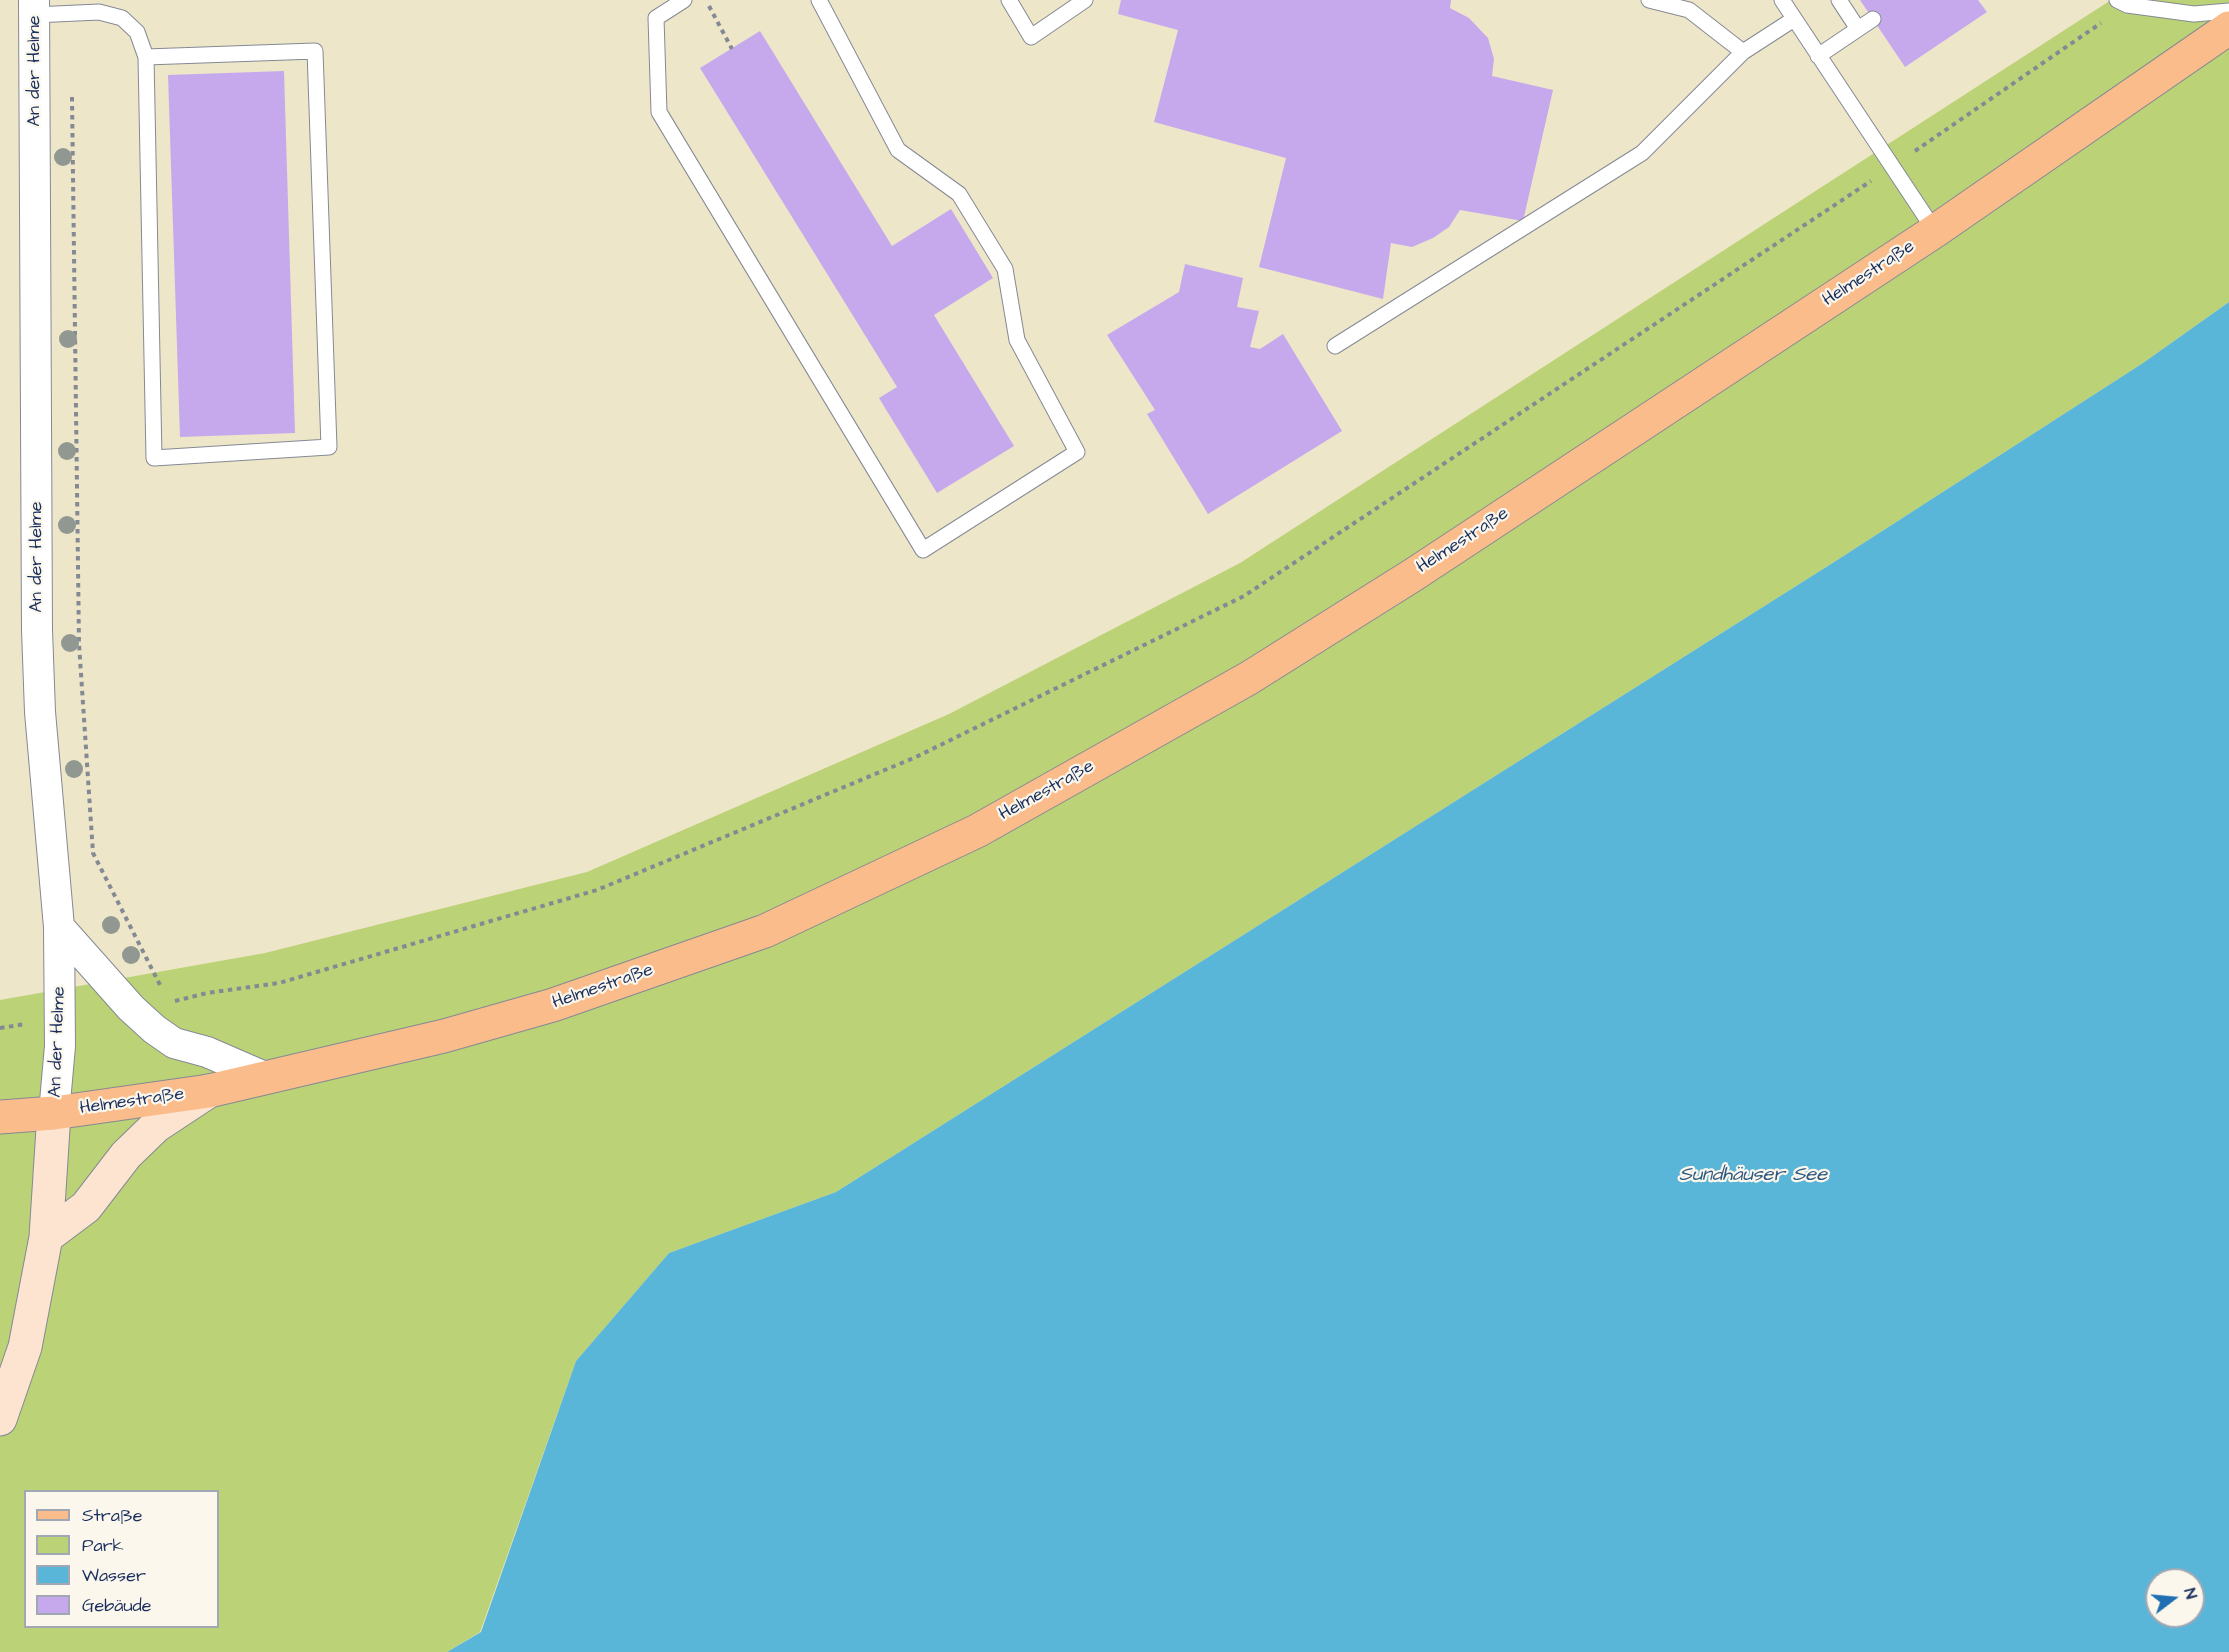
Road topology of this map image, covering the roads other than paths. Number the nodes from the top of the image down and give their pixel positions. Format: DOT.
graph roads {
  1 [pos="684,0"];
  2 [pos="819,0"];
  3 [pos="1009,0"];
  4 [pos="1085,0"];
  5 [pos="1649,0"];
  6 [pos="1782,0"];
  7 [pos="1839,0"];
  8 [pos="2122,2"];
  9 [pos="34,7"];
  10 [pos="2229,11"];
  11 [pos="1794,19"];
  12 [pos="1873,19"];
  13 [pos="2229,28"];
  14 [pos="1858,29"];
  15 [pos="1743,52"];
  16 [pos="1818,56"];
  17 [pos="146,57"];
  18 [pos="1935,231"];
  19 [pos="1335,346"];
  20 [pos="59,927"];
  21 [pos="267,1078"];
  22 [pos="209,1091"];
  23 [pos="54,1113"];
  24 [pos="0,1117"];
  25 [pos="46,1237"];
  26 [pos="0,1419"];
  1 -- 2 [label="lane"];
  3 -- 4 [label="lane"];
  5 -- 15 [label="lane"];
  6 -- 11 [label="lane, Helmestraße"];
  7 -- 14 [label="lane"];
  8 -- 10 [label="lane"];
  9 -- 17 [label="lane"];
  9 -- 20 [label="street, An der Helme"];
  11 -- 15 [label="lane"];
  11 -- 16 [label="lane, Helmestraße"];
  12 -- 14 [label="lane"];
  13 -- 18 [label="main road, Helmestraße"];
  14 -- 16 [label="lane"];
  15 -- 19 [label="lane"];
  16 -- 18 [label="lane, Helmestraße"];
  17 -- 17 [label="lane"];
  18 -- 21 [label="main road, Helmestraße"];
  20 -- 21 [label="street"];
  20 -- 23 [label="street, An der Helme"];
  21 -- 22 [label="main road, Helmestraße"];
  22 -- 23 [label="main road, Helmestraße"];
  22 -- 25 [label="street"];
  23 -- 24 [label="main road, Helmestraße"];
  23 -- 25 [label="street"];
  25 -- 26 [label="street"];
}
